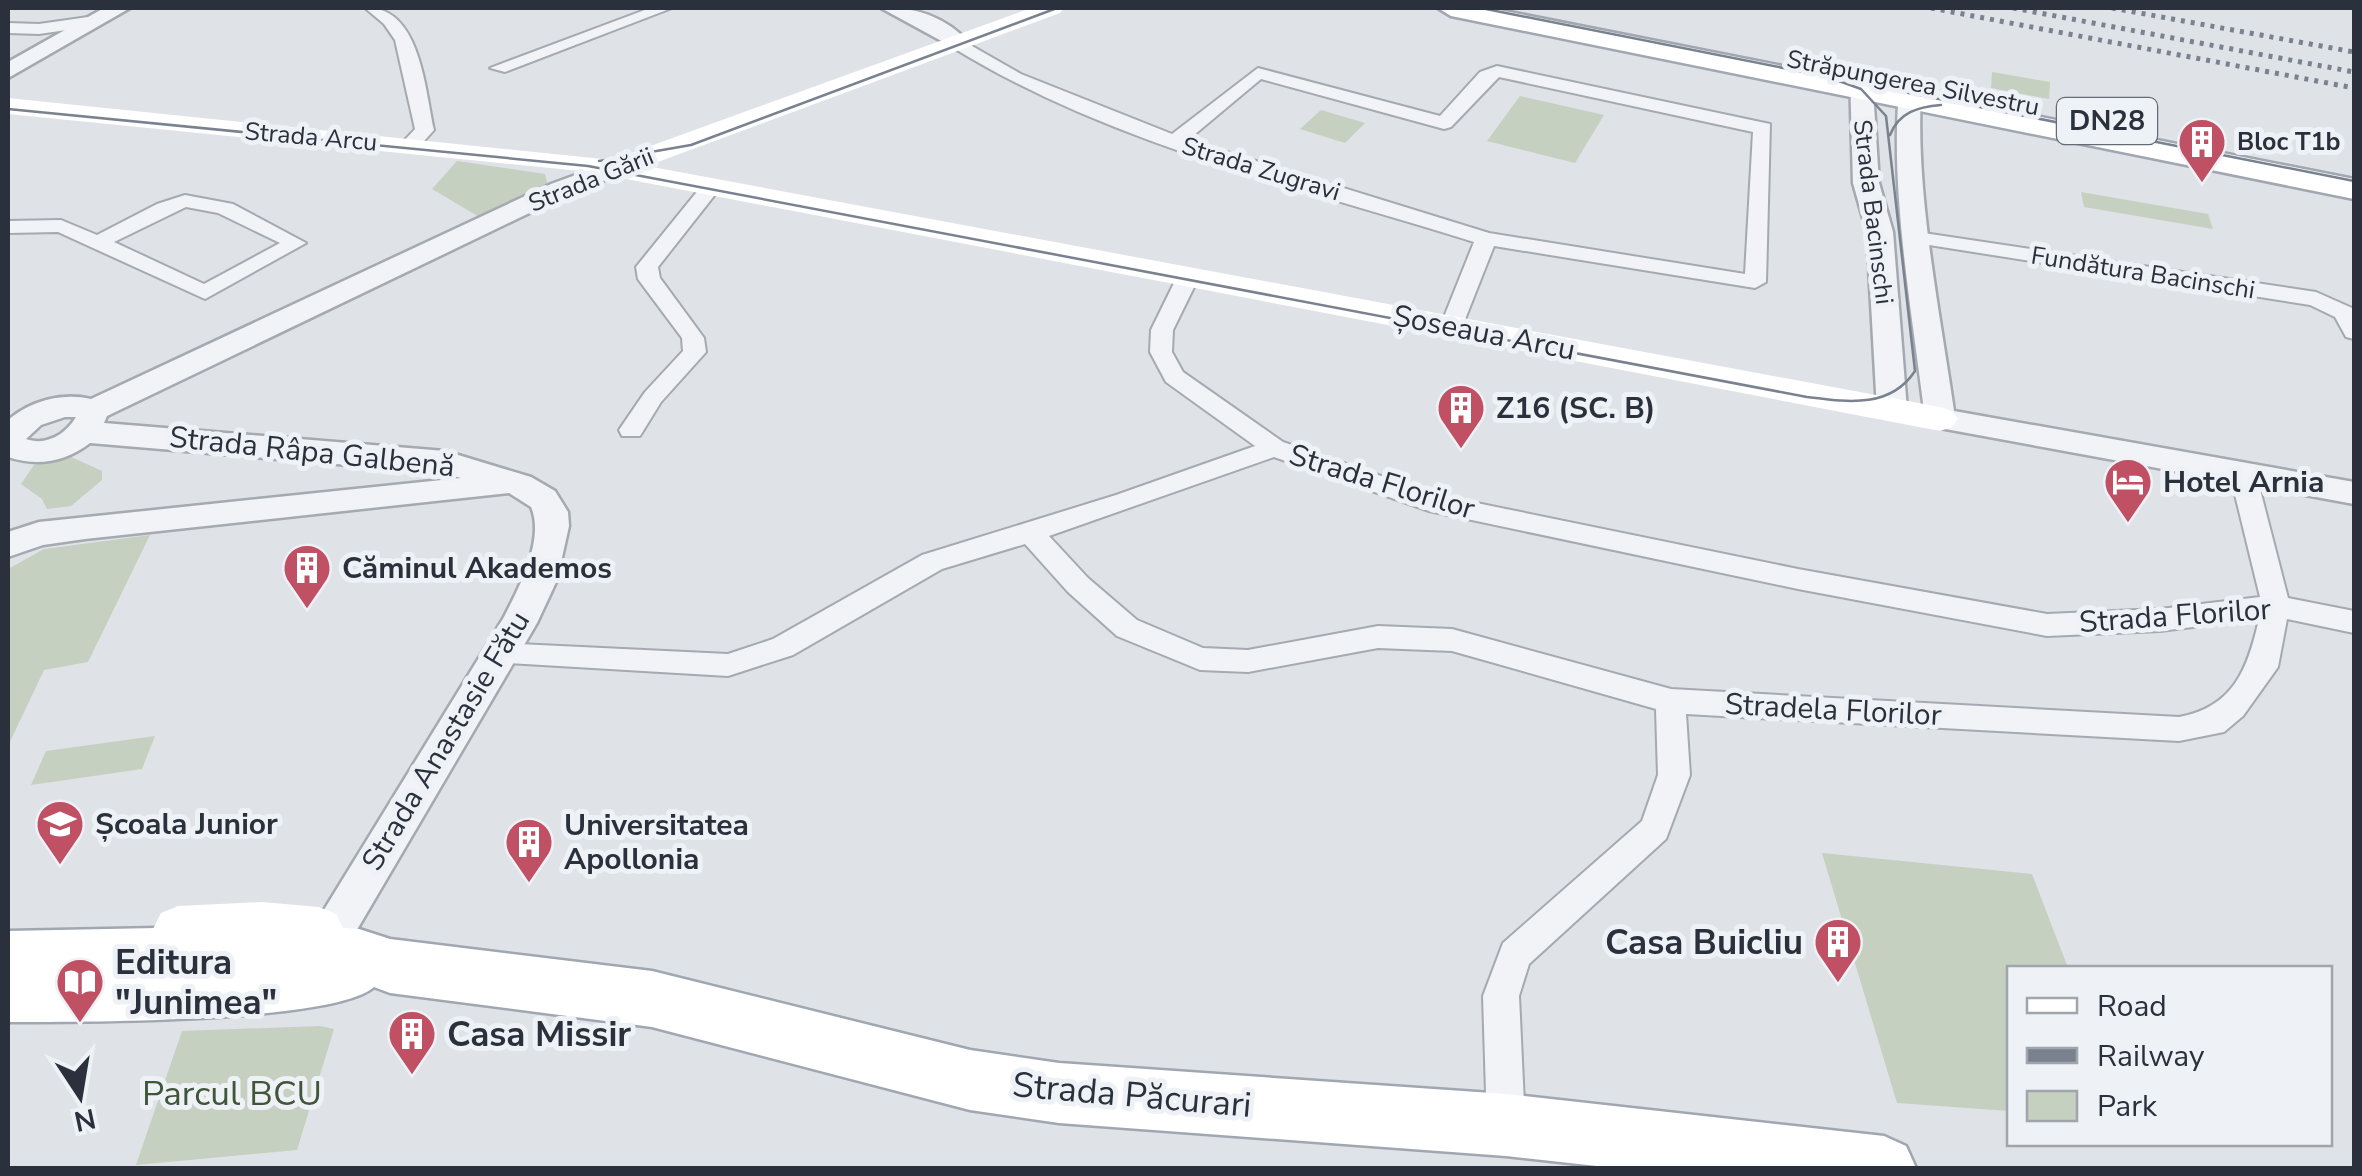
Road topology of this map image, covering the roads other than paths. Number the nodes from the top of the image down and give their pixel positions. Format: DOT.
graph roads {
  1 [pos="120,8"];
  2 [pos="373,8"];
  3 [pos="601,8"];
  4 [pos="664,8"];
  5 [pos="892,8"];
  6 [pos="1052,8"];
  7 [pos="1451,8"];
  8 [pos="1530,8"];
  9 [pos="88,22"];
  10 [pos="624,22"];
  11 [pos="8,28"];
  12 [pos="958,43"];
  13 [pos="499,68"];
  14 [pos="8,71"];
  15 [pos="1860,82"];
  16 [pos="1910,92"];
  17 [pos="8,106"];
  18 [pos="1997,118"];
  19 [pos="728,129"];
  20 [pos="1910,140"];
  21 [pos="1174,142"];
  22 [pos="409,146"];
  23 [pos="531,158"];
  24 [pos="614,168"];
  25 [pos="2354,170"];
  26 [pos="714,188"];
  27 [pos="2354,189"];
  28 [pos="8,226"];
  29 [pos="1917,238"];
  30 [pos="1486,239"];
  31 [pos="98,242"];
  32 [pos="1188,277"];
  33 [pos="1451,327"];
  34 [pos="2354,332"];
  35 [pos="1892,410"];
  36 [pos="1940,419"];
  37 [pos="88,422"];
  38 [pos="631,430"];
  39 [pos="1274,448"];
  40 [pos="416,459"];
  41 [pos="2242,474"];
  42 [pos="520,485"];
  43 [pos="2354,494"];
  44 [pos="364,496"];
  45 [pos="1031,533"];
  46 [pos="8,545"];
  47 [pos="2276,606"];
  48 [pos="2354,622"];
  49 [pos="500,654"];
  50 [pos="1671,701"];
  51 [pos="8,934"];
  52 [pos="358,956"];
  53 [pos="8,958"];
  54 [pos="8,973"];
  55 [pos="8,995"];
  56 [pos="1506,1126"];
  57 [pos="1884,1168"];
  1 -- 9 [label="street"];
  2 -- 22 [label="street"];
  3 -- 10 [label="street"];
  4 -- 10 [label="street"];
  5 -- 12 [label="street"];
  6 -- 12 [label="main road, Strada Gării"];
  7 -- 15 [label="main road, Străpungerea Silvestru / DN28"];
  8 -- 15 [label="main road, Străpungerea Silvestru / DN28"];
  9 -- 11 [label="street"];
  9 -- 14 [label="street"];
  10 -- 13 [label="street"];
  12 -- 19 [label="main road, Strada Gării"];
  12 -- 21 [label="street, Strada Zugravi"];
  15 -- 16 [label="main road, Străpungerea Silvestru / DN28"];
  15 -- 35 [label="street, Strada Bacinschi"];
  16 -- 18 [label="main road, DN28"];
  16 -- 20 [label="street, Strada Bacinschi"];
  16 -- 25 [label="main road, Străpungerea Silvestru / DN28"];
  17 -- 22 [label="main road, Strada Arcu"];
  18 -- 20 [label="main road"];
  18 -- 27 [label="main road, DN28"];
  19 -- 23 [label="main road"];
  19 -- 24 [label="main road, Strada Gării"];
  19 -- 26 [label="main road"];
  20 -- 29 [label="street, Strada Bacinschi"];
  21 -- 30 [label="street, Strada Zugravi"];
  21 -- 30 [label="street, Strada Zugravi"];
  22 -- 23 [label="main road, Strada Arcu"];
  23 -- 24 [label="main road, Strada Arcu"];
  24 -- 26 [label="main road, Șoseaua Arcu"];
  24 -- 37 [label="street, Strada Gării"];
  26 -- 32 [label="main road, Șoseaua Arcu"];
  26 -- 38 [label="street"];
  28 -- 31 [label="street"];
  29 -- 34 [label="street, Fundătura Bacinschi"];
  29 -- 36 [label="street, Strada Bacinschi"];
  30 -- 33 [label="street"];
  31 -- 31 [label="street"];
  32 -- 33 [label="main road, Șoseaua Arcu"];
  32 -- 39 [label="street"];
  33 -- 35 [label="main road, Șoseaua Arcu"];
  35 -- 36 [label="main road, Șoseaua Arcu"];
  36 -- 41 [label="street, Șoseaua Arcu"];
  37 -- 40 [label="street, Strada Râpa Galbenă"];
  39 -- 45 [label="street, Strada Florilor"];
  39 -- 47 [label="street, Strada Florilor"];
  40 -- 42 [label="street, Strada Râpa Galbenă"];
  40 -- 44 [label="street"];
  41 -- 43 [label="street, Șoseaua Arcu"];
  41 -- 47 [label="street, Stradela Florilor"];
  42 -- 44 [label="street"];
  42 -- 49 [label="street, Strada Anastasie Fătu"];
  44 -- 46 [label="street"];
  45 -- 49 [label="street, Strada Florilor"];
  45 -- 50 [label="street, Stradela Florilor"];
  47 -- 48 [label="street, Strada Florilor"];
  47 -- 50 [label="street, Stradela Florilor"];
  49 -- 52 [label="street, Strada Anastasie Fătu"];
  50 -- 56 [label="street"];
  51 -- 52 [label="main road"];
  52 -- 53 [label="main road"];
  52 -- 54 [label="main road"];
  52 -- 55 [label="main road"];
  52 -- 56 [label="main road, Strada Păcurari"];
  56 -- 57 [label="main road, Strada Păcurari"];
}
